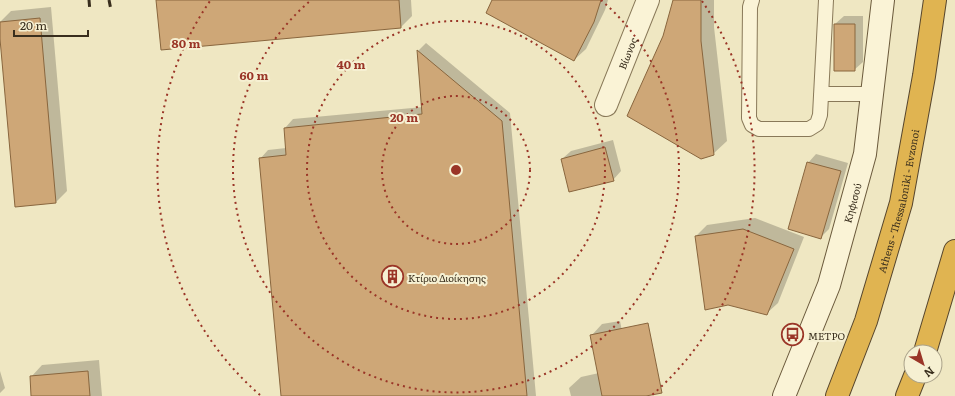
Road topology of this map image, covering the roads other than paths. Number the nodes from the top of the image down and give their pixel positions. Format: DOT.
graph roads {
  1 [pos="648,0"];
  2 [pos="752,0"];
  3 [pos="826,0"];
  4 [pos="883,0"];
  5 [pos="935,0"];
  6 [pos="821,94"];
  7 [pos="872,94"];
  8 [pos="606,105"];
  9 [pos="955,251"];
  10 [pos="927,344"];
  11 [pos="912,384"];
  12 [pos="784,396"];
  13 [pos="837,396"];
  14 [pos="907,396"];
  1 -- 8 [label="main road, Βίωνος"];
  2 -- 6 [label="lane"];
  3 -- 6 [label="lane"];
  4 -- 7 [label="main road, Κηφισού"];
  5 -- 13 [label="highway, Athens - Thessaloniki - Evzonoi"];
  6 -- 7 [label="lane"];
  7 -- 12 [label="main road, Κηφισού"];
  9 -- 10 [label="highway"];
  11 -- 14 [label="highway"];
}
